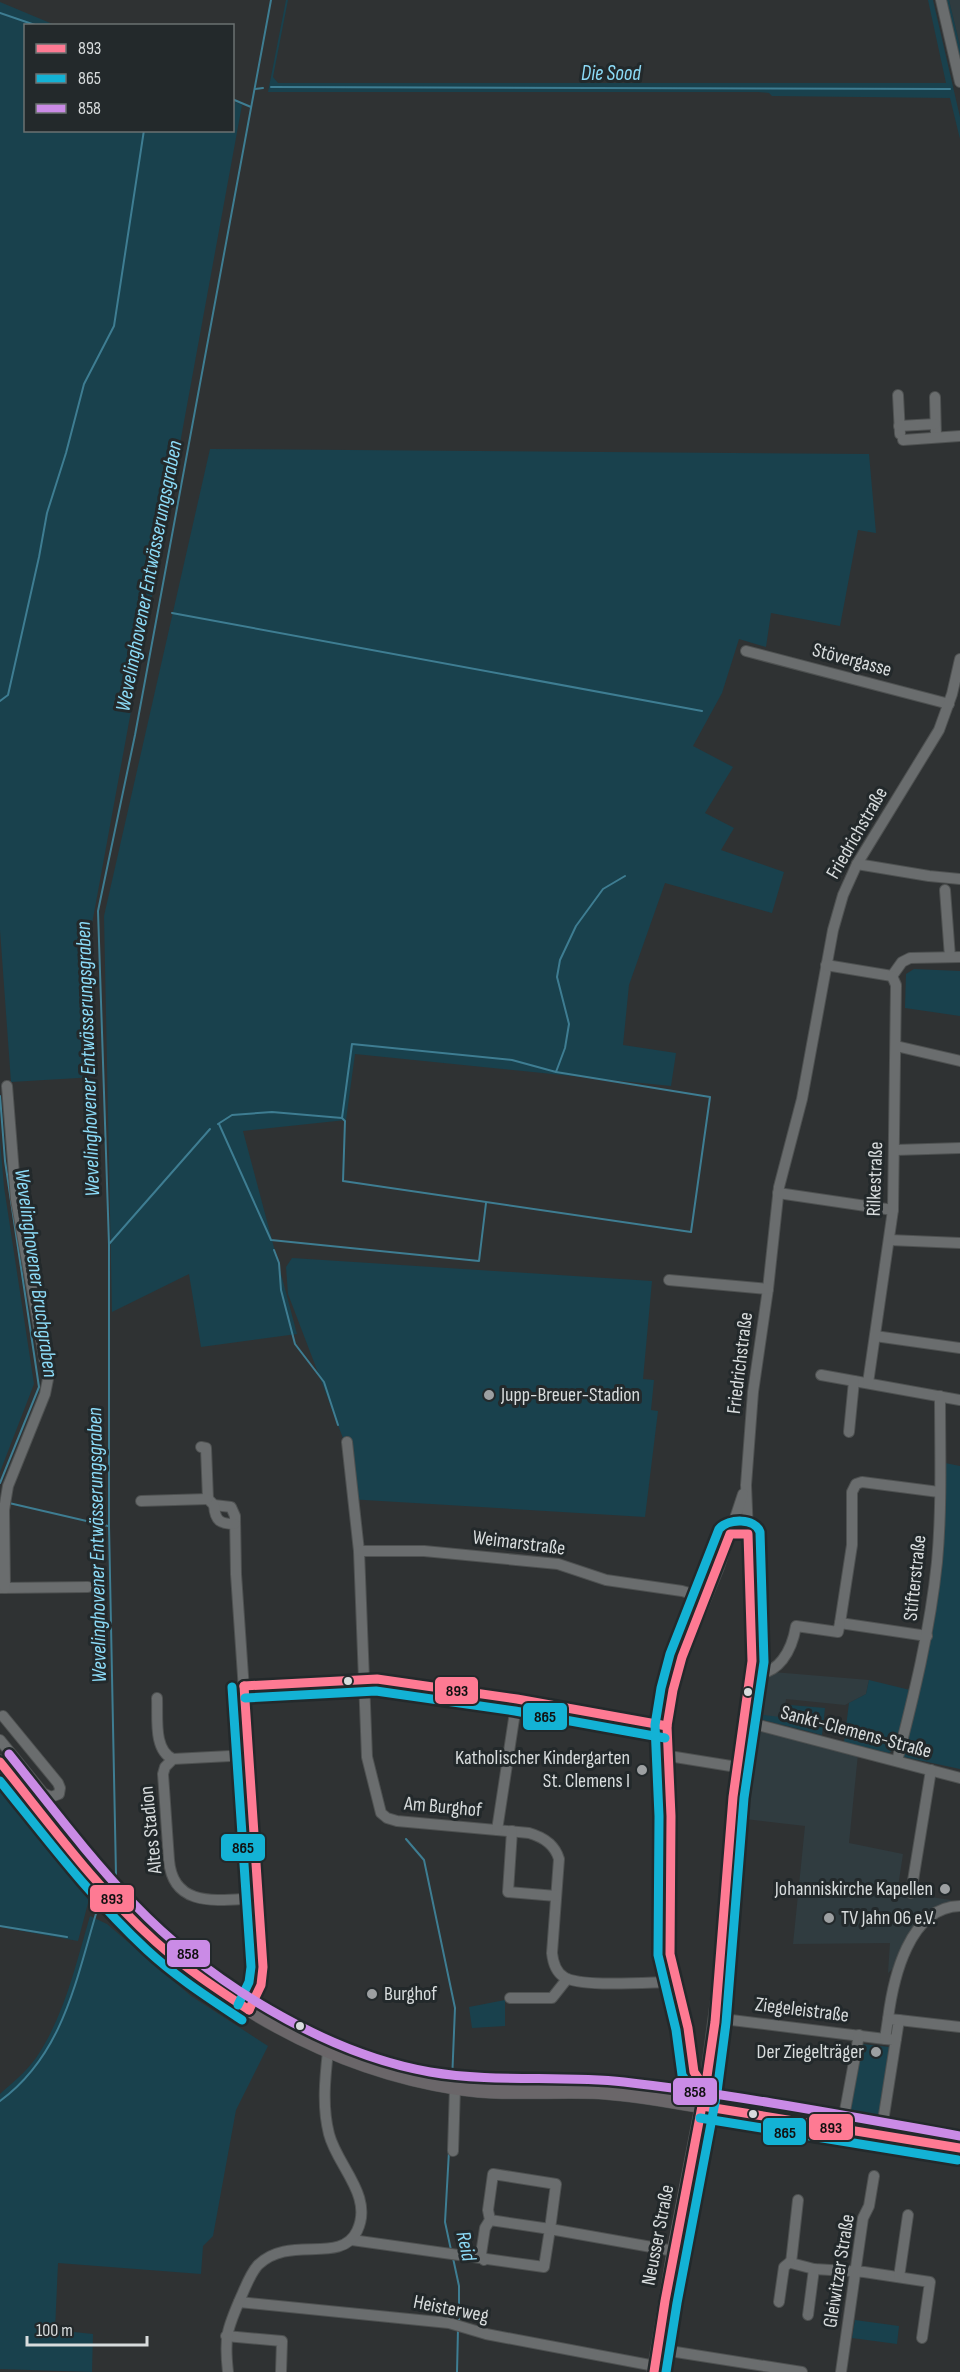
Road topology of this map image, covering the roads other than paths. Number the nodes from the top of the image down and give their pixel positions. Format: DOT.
graph roads {
  1 [pos="941,0"];
  2 [pos="960,82"];
  3 [pos="898,395"];
  4 [pos="935,397"];
  5 [pos="936,424"];
  6 [pos="901,434"];
  7 [pos="960,436"];
  8 [pos="936,437"];
  9 [pos="746,651"];
  10 [pos="960,659"];
  11 [pos="948,707"];
  12 [pos="960,712"];
  13 [pos="857,864"];
  14 [pos="960,879"];
  15 [pos="945,890"];
  16 [pos="955,957"];
  17 [pos="826,965"];
  18 [pos="892,976"];
  19 [pos="896,1046"];
  20 [pos="960,1061"];
  21 [pos="7,1086"];
  22 [pos="960,1148"];
  23 [pos="895,1150"];
  24 [pos="778,1193"];
  25 [pos="893,1210"];
  26 [pos="890,1240"];
  27 [pos="960,1242"];
  28 [pos="669,1280"];
  29 [pos="768,1289"];
  30 [pos="875,1336"];
  31 [pos="960,1348"];
  32 [pos="821,1375"];
  33 [pos="854,1381"];
  34 [pos="868,1383"];
  35 [pos="940,1396"];
  36 [pos="960,1400"];
  37 [pos="849,1432"];
  38 [pos="347,1442"];
  39 [pos="201,1447"];
  40 [pos="746,1485"];
  41 [pos="939,1492"];
  42 [pos="141,1501"];
  43 [pos="211,1502"];
  44 [pos="2,1509"];
  45 [pos="235,1524"];
  46 [pos="730,1534"];
  47 [pos="748,1534"];
  48 [pos="359,1551"];
  49 [pos="88,1587"];
  50 [pos="3,1588"];
  51 [pos="706,1598"];
  52 [pos="840,1623"];
  53 [pos="927,1636"];
  54 [pos="751,1674"];
  55 [pos="363,1678"];
  56 [pos="244,1686"];
  57 [pos="157,1698"];
  58 [pos="517,1699"];
  59 [pos="3,1716"];
  60 [pos="743,1721"];
  61 [pos="667,1726"];
  62 [pos="19,1735"];
  63 [pos="2,1747"];
  64 [pos="249,1755"];
  65 [pos="669,1756"];
  66 [pos="173,1759"];
  67 [pos="897,1761"];
  68 [pos="0,1762"];
  69 [pos="737,1767"];
  70 [pos="931,1770"];
  71 [pos="960,1778"];
  72 [pos="497,1830"];
  73 [pos="512,1831"];
  74 [pos="911,1893"];
  75 [pos="556,1896"];
  76 [pos="259,1898"];
  77 [pos="960,1906"];
  78 [pos="567,1979"];
  79 [pos="675,1982"];
  80 [pos="510,1998"];
  81 [pos="249,2010"];
  82 [pos="715,2018"];
  83 [pos="894,2019"];
  84 [pos="960,2027"];
  85 [pos="859,2035"];
  86 [pos="891,2040"];
  87 [pos="328,2051"];
  88 [pos="455,2087"];
  89 [pos="705,2088"];
  90 [pos="702,2106"];
  91 [pos="842,2127"];
  92 [pos="881,2134"];
  93 [pos="960,2148"];
  94 [pos="453,2151"];
  95 [pos="874,2176"];
  96 [pos="798,2200"];
  97 [pos="908,2215"];
  98 [pos="490,2220"];
  99 [pos="550,2229"];
  100 [pos="352,2240"];
  101 [pos="674,2251"];
  102 [pos="484,2259"];
  103 [pos="790,2262"];
  104 [pos="814,2269"];
  105 [pos="855,2272"];
  106 [pos="899,2277"];
  107 [pos="239,2302"];
  108 [pos="779,2302"];
  109 [pos="808,2315"];
  110 [pos="226,2336"];
  111 [pos="922,2338"];
  112 [pos="657,2349"];
  113 [pos="654,2369"];
  114 [pos="228,2372"];
  115 [pos="281,2372"];
  116 [pos="802,2372"];
  117 [pos="841,2372"];
  1 -- 2 [label="street"];
  3 -- 6 [label="street"];
  4 -- 5 [label="street"];
  5 -- 6 [label="street"];
  5 -- 8 [label="street"];
  6 -- 8 [label="street"];
  7 -- 8 [label="street"];
  9 -- 11 [label="street, Stövergasse"];
  10 -- 11 [label="street, Friedrichstraße"];
  11 -- 12 [label="street, Stövergasse"];
  11 -- 13 [label="street, Friedrichstraße"];
  13 -- 14 [label="street"];
  13 -- 17 [label="street, Friedrichstraße"];
  15 -- 16 [label="street"];
  16 -- 18 [label="street"];
  17 -- 18 [label="street"];
  17 -- 24 [label="street, Friedrichstraße"];
  18 -- 19 [label="street, Rilkestraße"];
  19 -- 20 [label="street"];
  19 -- 23 [label="street, Rilkestraße"];
  21 -- 44 [label="street"];
  22 -- 23 [label="street"];
  23 -- 25 [label="street, Rilkestraße"];
  24 -- 25 [label="street"];
  24 -- 29 [label="street, Friedrichstraße"];
  25 -- 26 [label="street, Rilkestraße"];
  26 -- 27 [label="street"];
  26 -- 30 [label="street, Rilkestraße"];
  28 -- 29 [label="street"];
  29 -- 40 [label="street, Friedrichstraße"];
  30 -- 31 [label="street"];
  30 -- 34 [label="street, Rilkestraße"];
  32 -- 33 [label="street"];
  33 -- 34 [label="street"];
  33 -- 37 [label="street"];
  34 -- 35 [label="street"];
  35 -- 36 [label="street"];
  35 -- 41 [label="street, Stifterstraße"];
  38 -- 48 [label="street"];
  39 -- 43 [label="street"];
  40 -- 46 [label="street"];
  40 -- 47 [label="street, Friedrichstraße"];
  41 -- 52 [label="street"];
  41 -- 53 [label="street, Stifterstraße"];
  42 -- 43 [label="street"];
  43 -- 45 [label="street"];
  43 -- 45 [label="street"];
  44 -- 50 [label="street"];
  45 -- 56 [label="street"];
  46 -- 47 [label="street"];
  46 -- 51 [label="street"];
  47 -- 54 [label="street, Friedrichstraße"];
  48 -- 51 [label="street, Weimarstraße"];
  48 -- 55 [label="street"];
  49 -- 50 [label="street"];
  51 -- 61 [label="street"];
  52 -- 53 [label="street"];
  52 -- 54 [label="street"];
  53 -- 67 [label="street, Stifterstraße"];
  54 -- 60 [label="street, Friedrichstraße"];
  55 -- 56 [label="street"];
  55 -- 58 [label="street"];
  55 -- 72 [label="street, Am Burghof"];
  56 -- 64 [label="street"];
  57 -- 66 [label="street"];
  58 -- 61 [label="street"];
  58 -- 72 [label="street, Am Burghof"];
  59 -- 62 [label="street"];
  60 -- 67 [label="street, Sankt-Clemens-Straße"];
  60 -- 69 [label="street, Friedrichstraße"];
  61 -- 65 [label="street"];
  62 -- 63 [label="street"];
  62 -- 63 [label="street"];
  64 -- 66 [label="street"];
  64 -- 76 [label="street"];
  65 -- 69 [label="street"];
  65 -- 79 [label="street"];
  66 -- 76 [label="street, Altes Stadion"];
  67 -- 70 [label="street, Sankt-Clemens-Straße"];
  68 -- 81 [label="main road"];
  69 -- 82 [label="street, Friedrichstraße"];
  70 -- 71 [label="street, Sankt-Clemens-Straße"];
  70 -- 74 [label="street"];
  72 -- 73 [label="street, Am Burghof"];
  73 -- 75 [label="street, Am Burghof"];
  73 -- 75 [label="street"];
  75 -- 78 [label="street, Am Burghof"];
  76 -- 81 [label="street"];
  77 -- 83 [label="street"];
  78 -- 79 [label="street"];
  78 -- 80 [label="street"];
  79 -- 89 [label="street"];
  81 -- 87 [label="main road"];
  82 -- 85 [label="street, Ziegeleistraße"];
  82 -- 89 [label="street, Friedrichstraße"];
  83 -- 84 [label="street"];
  83 -- 86 [label="street"];
  85 -- 86 [label="street, Ziegeleistraße"];
  85 -- 91 [label="street"];
  86 -- 92 [label="street"];
  87 -- 88 [label="main road"];
  87 -- 100 [label="street"];
  88 -- 90 [label="main road"];
  88 -- 94 [label="street"];
  89 -- 90 [label="street, Friedrichstraße"];
  90 -- 91 [label="street"];
  90 -- 101 [label="main road, Neusser Straße"];
  91 -- 92 [label="street"];
  92 -- 93 [label="street"];
  95 -- 105 [label="street, Gleiwitzer Straße"];
  96 -- 103 [label="street"];
  97 -- 106 [label="street"];
  98 -- 99 [label="street"];
  98 -- 99 [label="street"];
  98 -- 102 [label="street"];
  99 -- 101 [label="street"];
  99 -- 102 [label="street"];
  100 -- 102 [label="street"];
  100 -- 107 [label="street"];
  101 -- 112 [label="main road, Neusser Straße"];
  103 -- 104 [label="street"];
  103 -- 108 [label="street"];
  104 -- 105 [label="street"];
  104 -- 109 [label="street"];
  105 -- 106 [label="street"];
  105 -- 117 [label="street, Gleiwitzer Straße"];
  106 -- 111 [label="street"];
  107 -- 110 [label="street"];
  107 -- 113 [label="street, Heisterweg"];
  110 -- 114 [label="street"];
  110 -- 115 [label="street"];
  112 -- 113 [label="main road, Neusser Straße"];
  112 -- 116 [label="street"];
}
